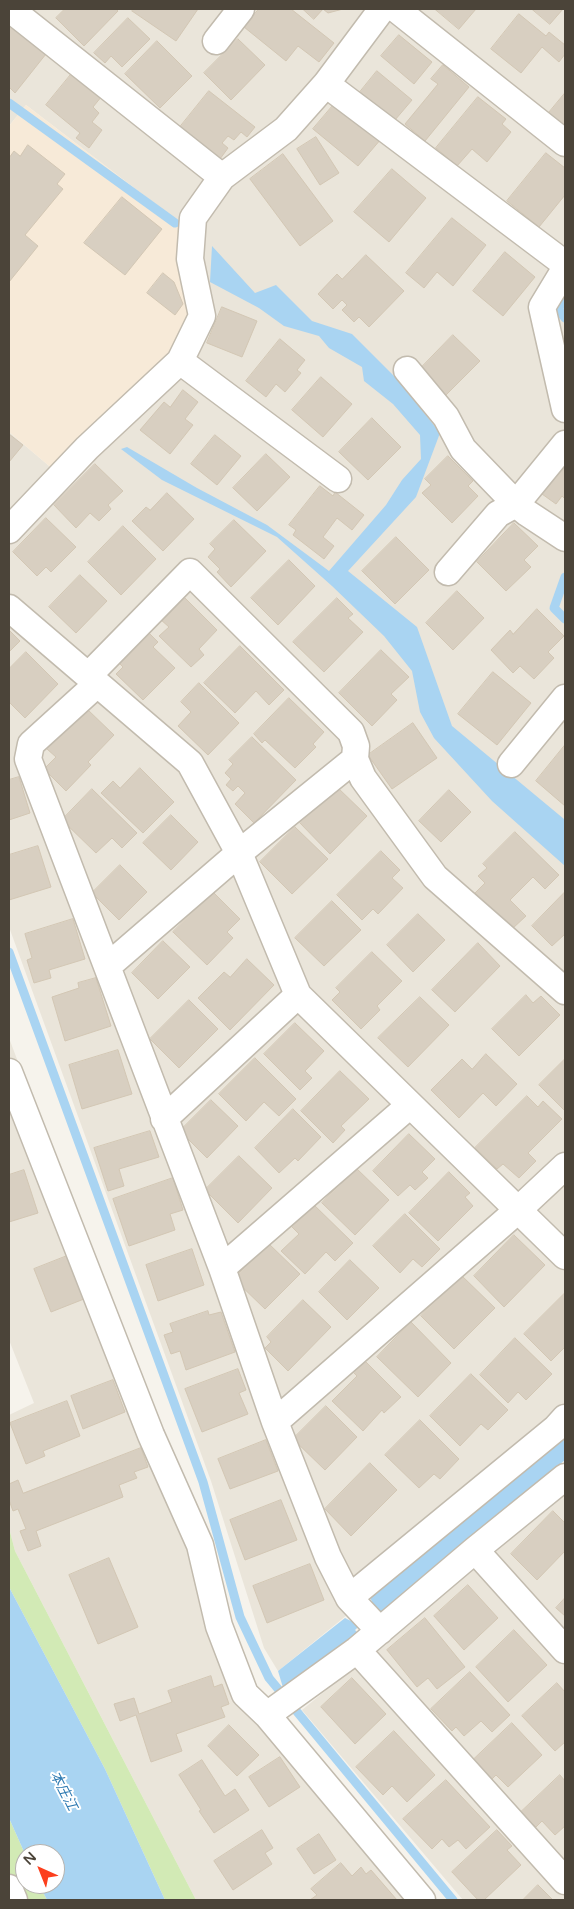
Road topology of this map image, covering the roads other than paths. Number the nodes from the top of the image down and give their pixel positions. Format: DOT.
graph roads {
  1 [pos="10,9"];
  2 [pos="241,9"];
  3 [pos="382,9"];
  4 [pos="396,9"];
  5 [pos="216,41"];
  6 [pos="326,84"];
  7 [pos="565,143"];
  8 [pos="222,178"];
  9 [pos="565,264"];
  10 [pos="565,269"];
  11 [pos="180,361"];
  12 [pos="407,370"];
  13 [pos="565,409"];
  14 [pos="565,444"];
  15 [pos="338,479"];
  16 [pos="516,504"];
  17 [pos="9,530"];
  18 [pos="565,538"];
  19 [pos="448,572"];
  20 [pos="9,608"];
  21 [pos="92,680"];
  22 [pos="565,698"];
  23 [pos="355,759"];
  24 [pos="511,764"];
  25 [pos="239,853"];
  26 [pos="108,966"];
  27 [pos="565,991"];
  28 [pos="298,995"];
  29 [pos="9,1072"];
  30 [pos="410,1105"];
  31 [pos="164,1120"];
  32 [pos="565,1166"];
  33 [pos="518,1210"];
  34 [pos="565,1256"];
  35 [pos="222,1268"];
  36 [pos="565,1418"];
  37 [pos="275,1422"];
  38 [pos="565,1477"];
  39 [pos="475,1550"];
  40 [pos="365,1614"];
  41 [pos="357,1650"];
  42 [pos="565,1650"];
  43 [pos="281,1705"];
  44 [pos="565,1881"];
  45 [pos="9,1888"];
  46 [pos="14,1900"];
  47 [pos="422,1900"];
  1 -- 8 [label="street"];
  2 -- 5 [label="street"];
  3 -- 6 [label="street"];
  4 -- 7 [label="street"];
  6 -- 8 [label="street"];
  6 -- 9 [label="street"];
  8 -- 11 [label="street"];
  10 -- 13 [label="street"];
  11 -- 15 [label="street"];
  11 -- 17 [label="street"];
  12 -- 16 [label="street"];
  14 -- 16 [label="street"];
  16 -- 18 [label="street"];
  16 -- 19 [label="street"];
  20 -- 21 [label="street"];
  21 -- 23 [label="street"];
  21 -- 25 [label="street"];
  21 -- 26 [label="street"];
  22 -- 24 [label="street"];
  23 -- 25 [label="street"];
  23 -- 27 [label="street"];
  25 -- 26 [label="street"];
  25 -- 28 [label="street"];
  26 -- 31 [label="street"];
  28 -- 30 [label="street"];
  28 -- 31 [label="street"];
  29 -- 43 [label="street"];
  30 -- 33 [label="street"];
  30 -- 35 [label="street"];
  31 -- 35 [label="street"];
  32 -- 33 [label="street"];
  33 -- 34 [label="street"];
  33 -- 37 [label="street"];
  35 -- 37 [label="street"];
  36 -- 40 [label="street"];
  37 -- 40 [label="street"];
  38 -- 39 [label="street"];
  39 -- 40 [label="street"];
  39 -- 42 [label="street"];
  40 -- 41 [label="street"];
  41 -- 43 [label="street"];
  41 -- 44 [label="street"];
  43 -- 47 [label="street"];
  45 -- 46 [label="street"];
}
